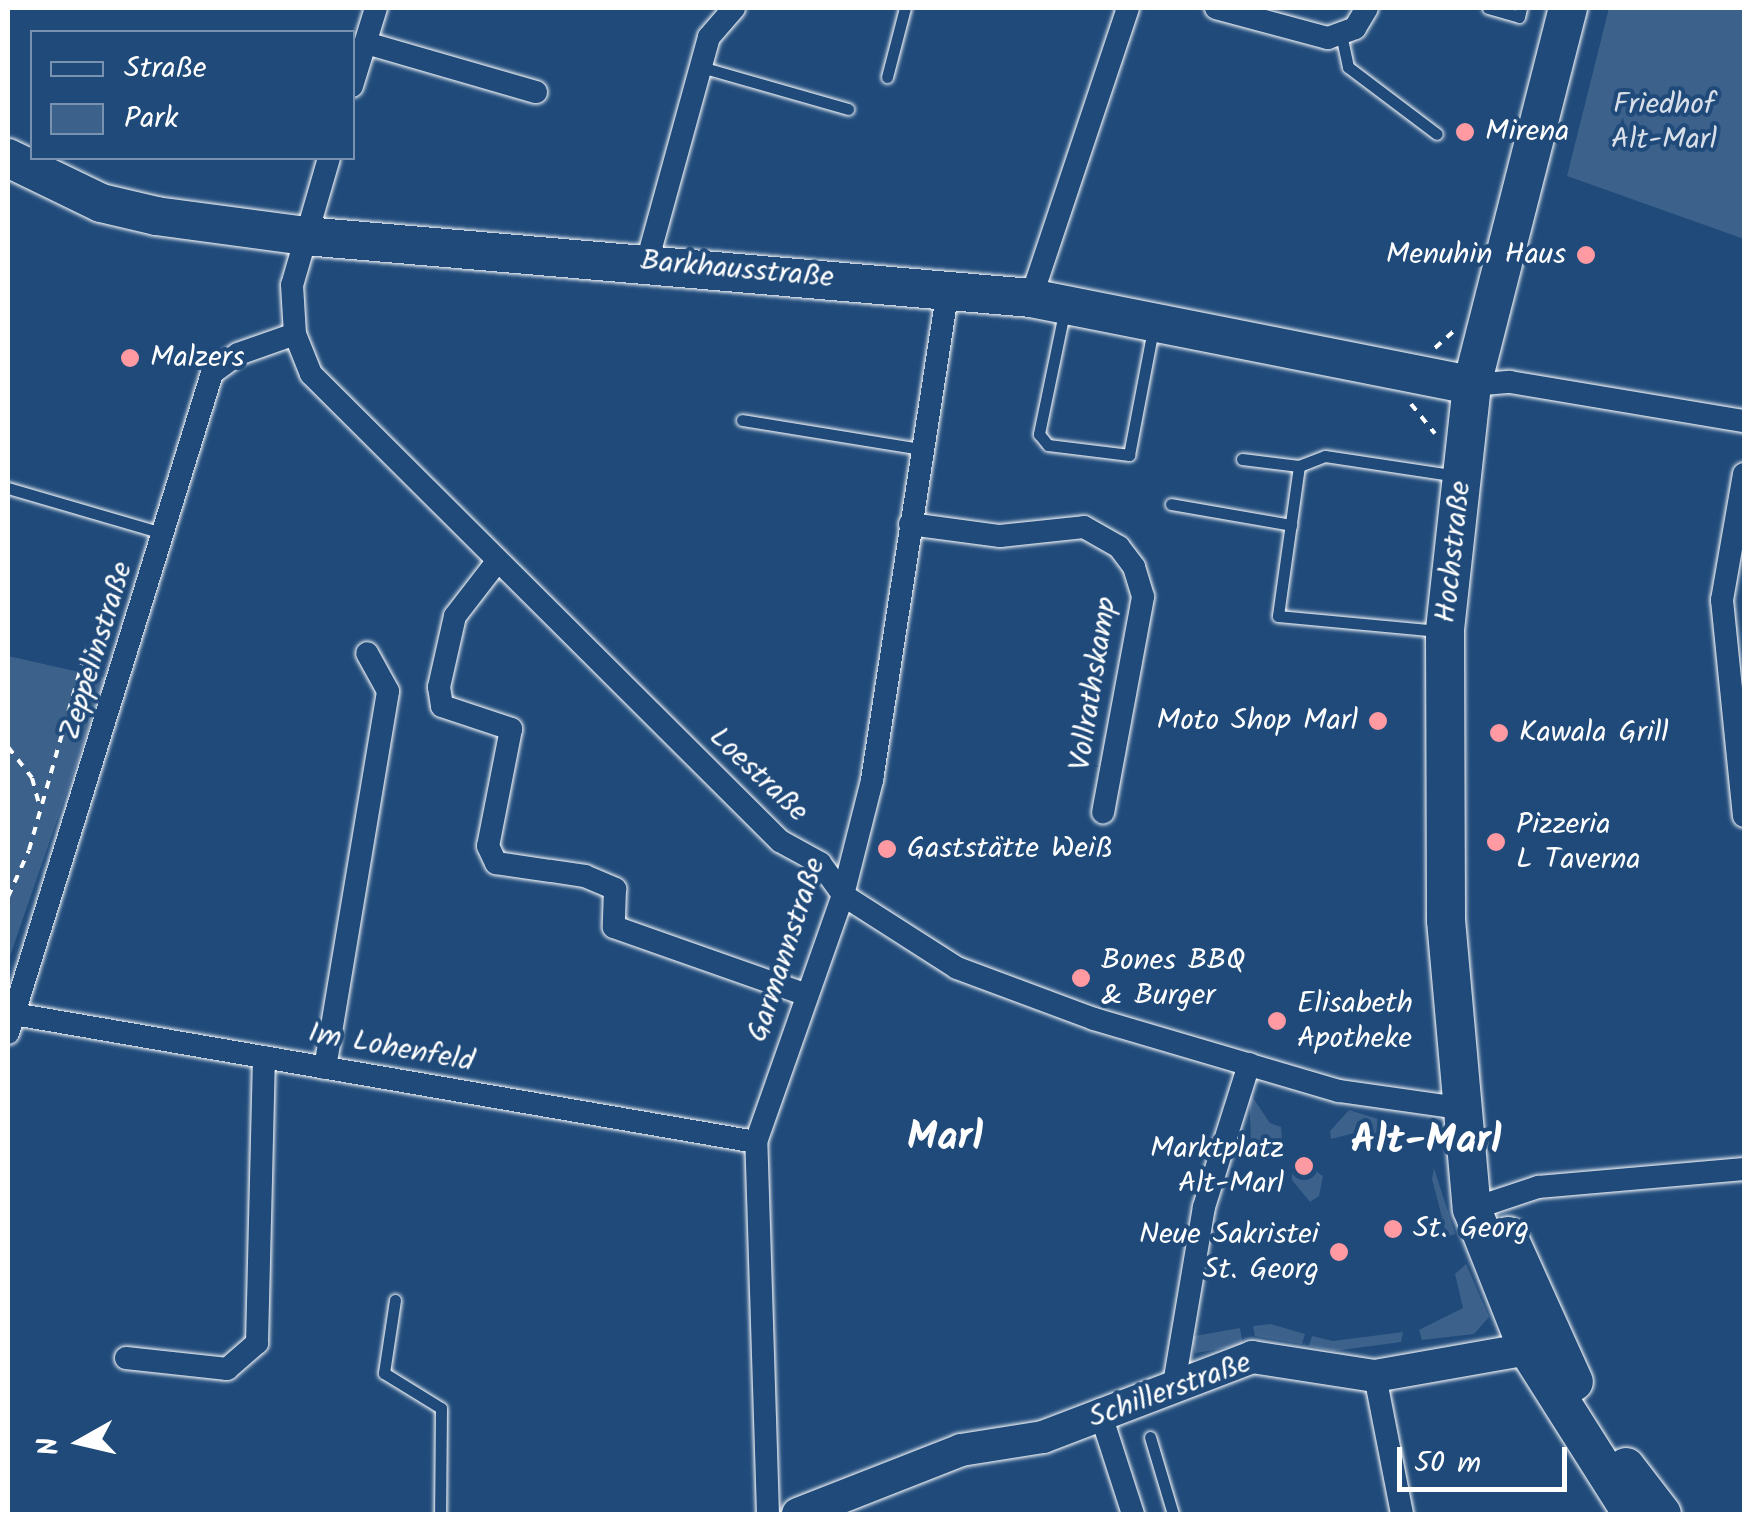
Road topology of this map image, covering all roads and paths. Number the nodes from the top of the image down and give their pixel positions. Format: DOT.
graph roads {
  1 [pos="376,8"];
  2 [pos="734,8"];
  3 [pos="905,8"];
  4 [pos="1128,8"];
  5 [pos="1216,8"];
  6 [pos="1367,8"];
  7 [pos="1488,8"];
  8 [pos="1522,8"];
  9 [pos="1568,8"];
  10 [pos="1341,34"];
  11 [pos="366,42"];
  12 [pos="701,67"];
  13 [pos="355,77"];
  14 [pos="886,77"];
  15 [pos="536,92"];
  16 [pos="848,109"];
  17 [pos="1438,134"];
  18 [pos="8,158"];
  19 [pos="329,160"];
  20 [pos="304,236"];
  21 [pos="646,262"];
  22 [pos="948,289"];
  23 [pos="1048,301"];
  24 [pos="1154,322"];
  25 [pos="1457,326"];
  26 [pos="295,334"];
  27 [pos="1427,352"];
  28 [pos="1472,384"];
  29 [pos="1400,394"];
  30 [pos="742,420"];
  31 [pos="1744,420"];
  32 [pos="921,449"];
  33 [pos="1242,459"];
  34 [pos="1299,466"];
  35 [pos="1744,474"];
  36 [pos="1450,476"];
  37 [pos="8,488"];
  38 [pos="1171,504"];
  39 [pos="910,524"];
  40 [pos="1291,525"];
  41 [pos="164,534"];
  42 [pos="496,562"];
  43 [pos="1445,631"];
  44 [pos="87,647"];
  45 [pos="367,653"];
  46 [pos="8,746"];
  47 [pos="41,811"];
  48 [pos="1103,812"];
  49 [pos="1744,816"];
  50 [pos="16,872"];
  51 [pos="8,880"];
  52 [pos="842,895"];
  53 [pos="8,897"];
  54 [pos="807,994"];
  55 [pos="11,1024"];
  56 [pos="264,1056"];
  57 [pos="1249,1064"];
  58 [pos="325,1068"];
  59 [pos="1458,1108"];
  60 [pos="756,1142"];
  61 [pos="1744,1169"];
  62 [pos="1483,1205"];
  63 [pos="395,1300"];
  64 [pos="1539,1343"];
  65 [pos="126,1358"];
  66 [pos="1375,1376"];
  67 [pos="1173,1390"];
  68 [pos="1101,1415"];
  69 [pos="1150,1437"];
  70 [pos="440,1514"];
  71 [pos="768,1514"];
  72 [pos="798,1514"];
  73 [pos="1133,1514"];
  74 [pos="1173,1514"];
  75 [pos="1402,1514"];
  76 [pos="1632,1514"];
  77 [pos="1662,1514"];
  1 -- 11 [label="street"];
  2 -- 12 [label="street"];
  3 -- 14 [label="lane"];
  4 -- 23 [label="street"];
  5 -- 10 [label="street"];
  6 -- 10 [label="street"];
  7 -- 8 [label="lane"];
  9 -- 28 [label="main road, Hochstraße"];
  10 -- 17 [label="lane"];
  11 -- 13 [label="street"];
  11 -- 15 [label="street"];
  12 -- 16 [label="lane"];
  12 -- 21 [label="street"];
  18 -- 20 [label="main road, Barkhausstraße"];
  19 -- 20 [label="street, Loestraße"];
  20 -- 21 [label="main road, Barkhausstraße"];
  20 -- 26 [label="street, Loestraße"];
  21 -- 22 [label="main road, Barkhausstraße"];
  22 -- 23 [label="main road, Barkhausstraße"];
  22 -- 32 [label="street, Garmannstraße"];
  23 -- 24 [label="main road, Barkhausstraße"];
  23 -- 24 [label="lane"];
  24 -- 28 [label="main road, Barkhausstraße"];
  25 -- 27 [label="path"];
  26 -- 41 [label="street, Zeppelinstraße"];
  26 -- 42 [label="street, Loestraße"];
  28 -- 31 [label="street"];
  28 -- 36 [label="main road, Hochstraße"];
  29 -- 36 [label="path"];
  30 -- 32 [label="lane"];
  32 -- 39 [label="street, Garmannstraße"];
  33 -- 34 [label="lane"];
  34 -- 36 [label="lane"];
  34 -- 40 [label="lane"];
  35 -- 49 [label="street"];
  36 -- 43 [label="main road, Hochstraße"];
  37 -- 41 [label="lane"];
  38 -- 40 [label="lane"];
  39 -- 48 [label="street, Vollrathskamp"];
  39 -- 52 [label="street, Garmannstraße"];
  40 -- 43 [label="lane"];
  41 -- 55 [label="street, Zeppelinstraße"];
  42 -- 52 [label="street, Loestraße"];
  42 -- 54 [label="street"];
  43 -- 59 [label="main road, Hochstraße"];
  44 -- 47 [label="path"];
  45 -- 58 [label="street"];
  46 -- 47 [label="path"];
  47 -- 50 [label="path"];
  50 -- 51 [label="path"];
  50 -- 53 [label="path"];
  52 -- 54 [label="street, Garmannstraße"];
  52 -- 57 [label="street, Loestraße"];
  54 -- 60 [label="street, Garmannstraße"];
  55 -- 56 [label="street, Im Lohenfeld"];
  56 -- 58 [label="street, Im Lohenfeld"];
  56 -- 65 [label="street"];
  57 -- 59 [label="street, Loestraße"];
  57 -- 67 [label="street"];
  58 -- 60 [label="street, Im Lohenfeld"];
  59 -- 62 [label="main road, Hochstraße"];
  60 -- 71 [label="street, Garmannstraße"];
  61 -- 62 [label="street"];
  62 -- 64 [label="main road, Hochstraße"];
  63 -- 70 [label="lane"];
  64 -- 66 [label="street, Schillerstraße"];
  64 -- 76 [label="main road"];
  64 -- 77 [label="main road"];
  66 -- 67 [label="street, Schillerstraße"];
  66 -- 75 [label="street"];
  67 -- 68 [label="street, Schillerstraße"];
  68 -- 72 [label="street, Schillerstraße"];
  68 -- 73 [label="street"];
  69 -- 74 [label="lane"];
}
